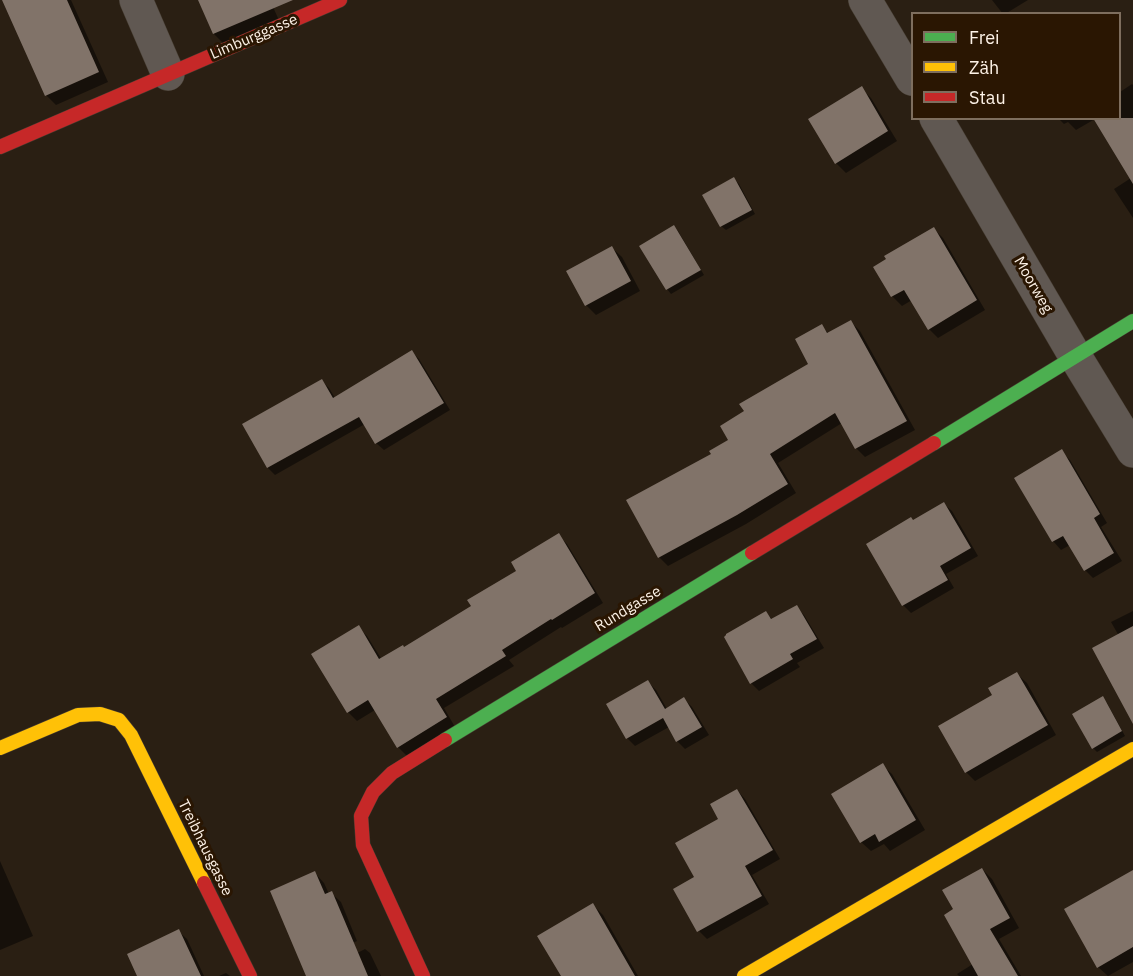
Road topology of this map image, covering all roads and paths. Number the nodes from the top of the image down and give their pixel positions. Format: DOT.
graph roads {
  1 [pos="136,0"];
  2 [pos="340,0"];
  3 [pos="865,0"];
  4 [pos="168,74"];
  5 [pos="911,77"];
  6 [pos="937,120"];
  7 [pos="0,147"];
  8 [pos="1133,321"];
  9 [pos="1075,356"];
  10 [pos="1133,451"];
  11 [pos="0,748"];
  12 [pos="1133,749"];
  13 [pos="250,976"];
  14 [pos="423,976"];
  15 [pos="744,976"];
  1 -- 4 [label="street"];
  2 -- 4 [label="street, Limburggasse"];
  3 -- 5 [label="street"];
  4 -- 7 [label="street, Limburggasse"];
  6 -- 9 [label="street, Moorweg"];
  8 -- 9 [label="street, Rundgasse"];
  9 -- 10 [label="street, Moorweg"];
  9 -- 14 [label="street, Rundgasse"];
  11 -- 13 [label="street, Treibhausgasse"];
  12 -- 15 [label="street"];
}
